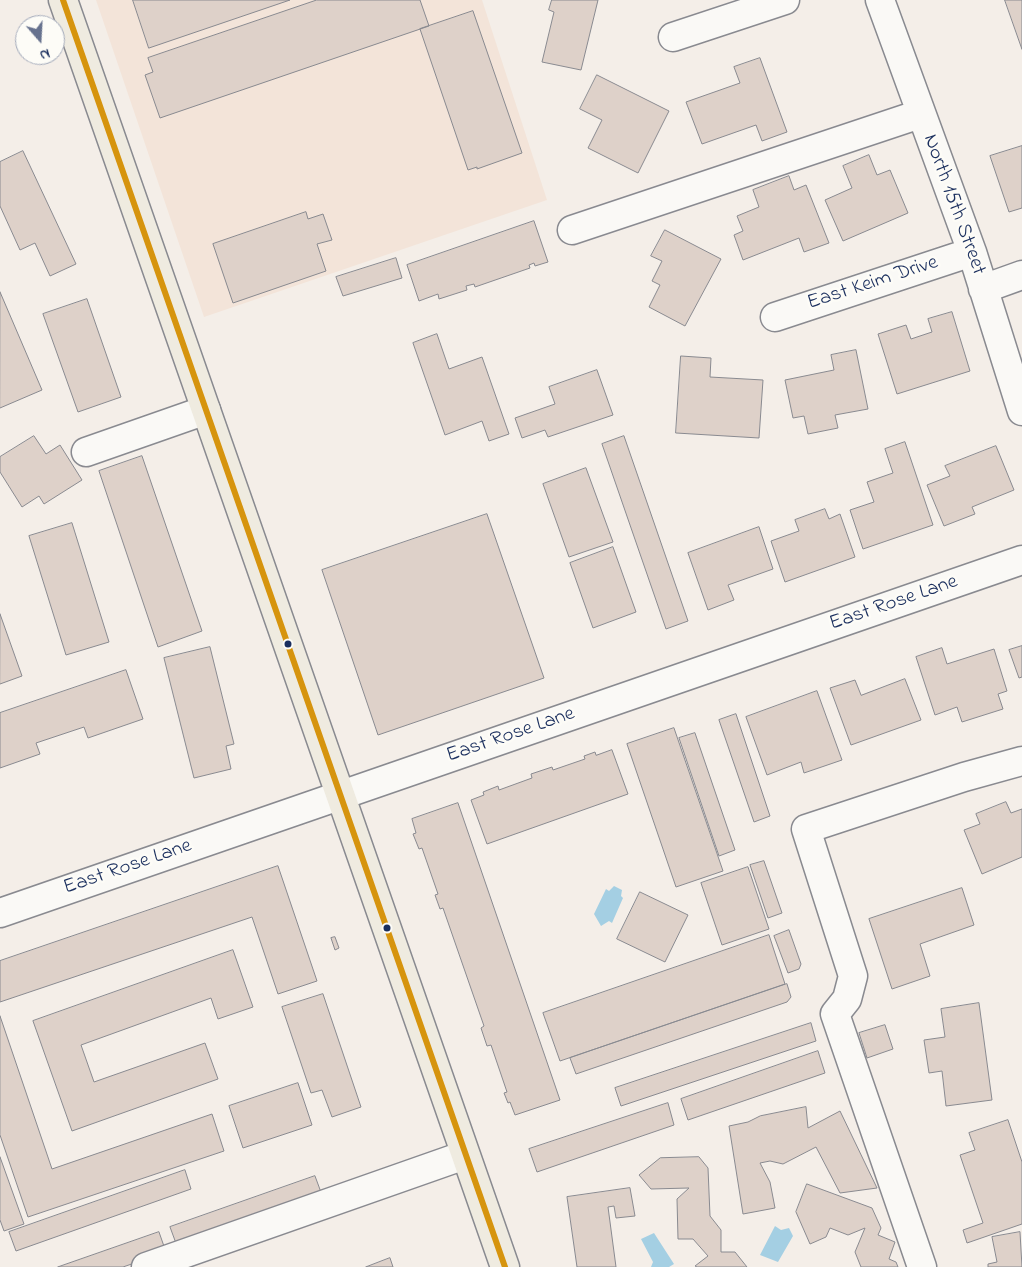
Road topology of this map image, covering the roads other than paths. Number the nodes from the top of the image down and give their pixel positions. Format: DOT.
graph roads {
  1 [pos="62,0"];
  2 [pos="785,0"];
  3 [pos="880,0"];
  4 [pos="673,37"];
  5 [pos="920,114"];
  6 [pos="572,230"];
  7 [pos="972,252"];
  8 [pos="1022,275"];
  9 [pos="983,289"];
  10 [pos="775,317"];
  11 [pos="206,410"];
  12 [pos="1022,411"];
  13 [pos="86,452"];
  14 [pos="1022,560"];
  15 [pos="1022,761"];
  16 [pos="340,795"];
  17 [pos="0,913"];
  18 [pos="465,1155"];
  19 [pos="146,1267"];
  20 [pos="504,1267"];
  21 [pos="922,1267"];
  1 -- 11 [label="main road"];
  2 -- 4 [label="street"];
  3 -- 5 [label="street, North 15th Street"];
  5 -- 6 [label="street"];
  5 -- 7 [label="street, North 15th Street"];
  7 -- 9 [label="street, North 15th Street"];
  7 -- 10 [label="street, East Keim Drive"];
  8 -- 9 [label="street"];
  9 -- 12 [label="street, North 15th Street"];
  11 -- 13 [label="street"];
  11 -- 16 [label="main road"];
  14 -- 16 [label="street, East Rose Lane"];
  15 -- 21 [label="street"];
  16 -- 17 [label="street, East Rose Lane"];
  16 -- 18 [label="main road"];
  18 -- 19 [label="street"];
  18 -- 20 [label="main road"];
}
